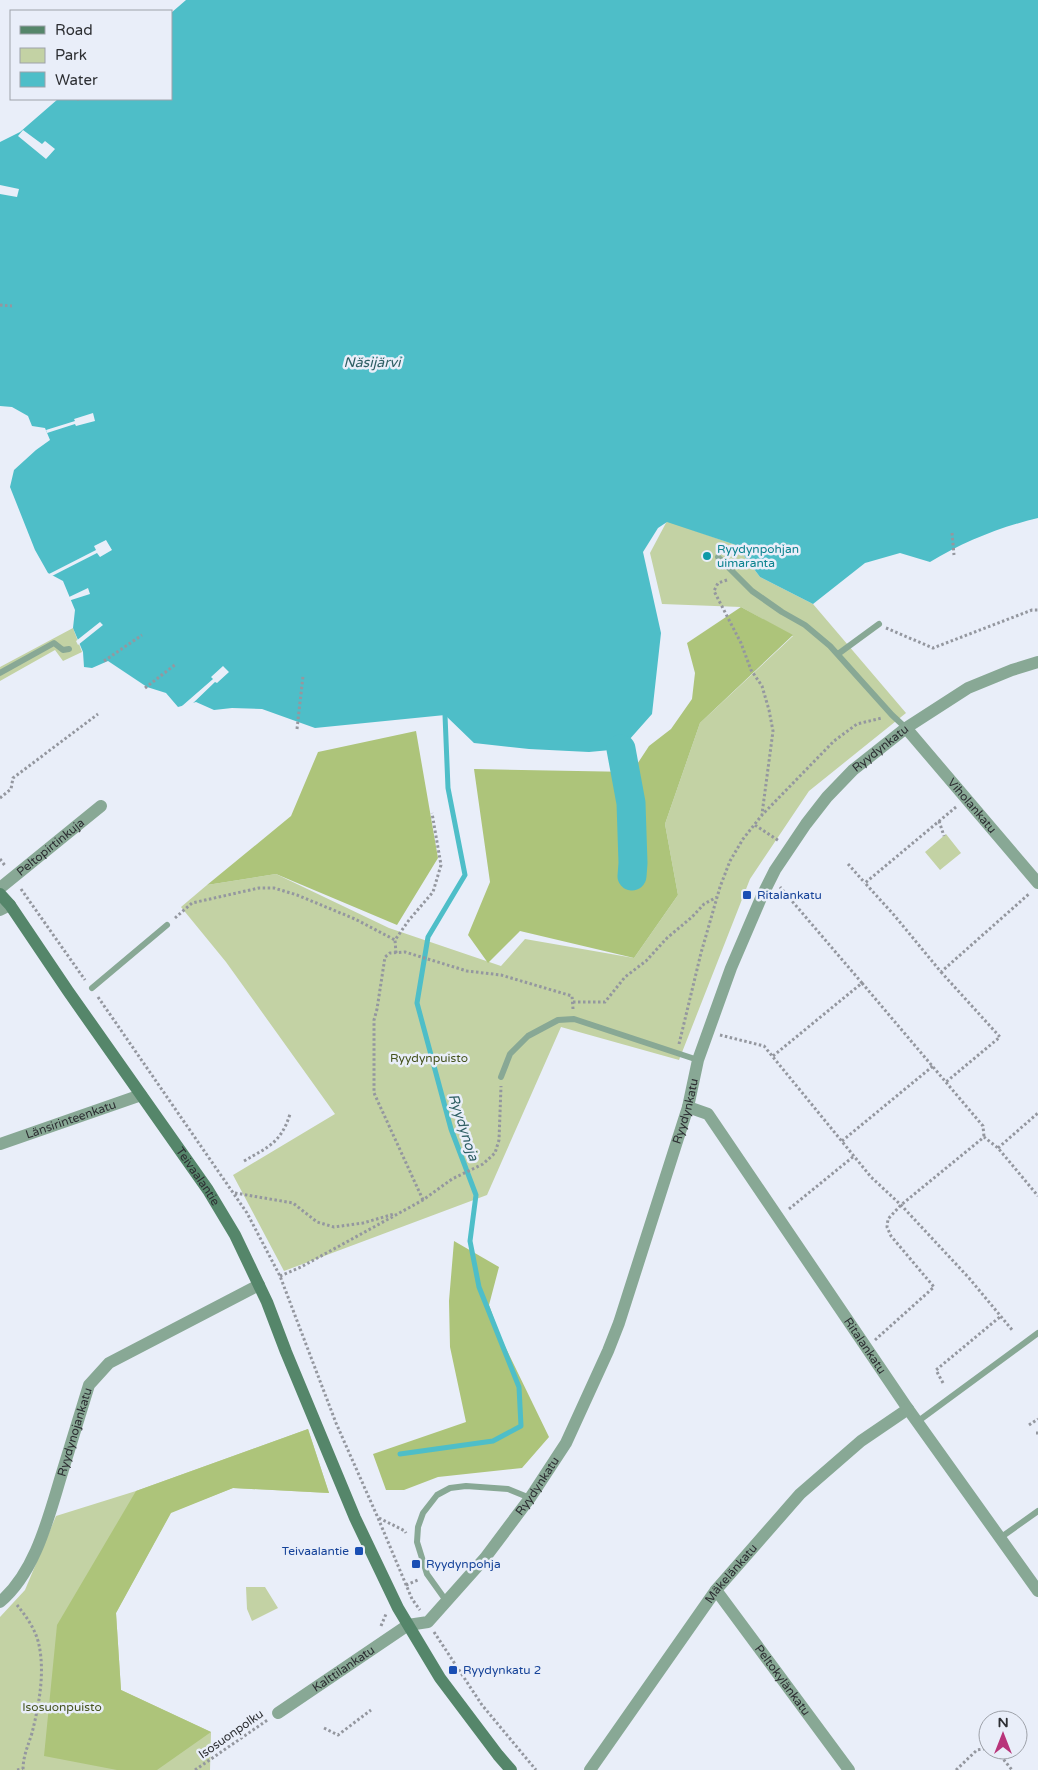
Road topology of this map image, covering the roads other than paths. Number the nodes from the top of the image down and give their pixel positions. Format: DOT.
graph roads {
  1 [pos="718,557"];
  2 [pos="879,624"];
  3 [pos="69,649"];
  4 [pos="838,654"];
  5 [pos="1038,662"];
  6 [pos="0,673"];
  7 [pos="906,728"];
  8 [pos="102,806"];
  9 [pos="0,888"];
  10 [pos="1034,888"];
  11 [pos="0,894"];
  12 [pos="5,908"];
  13 [pos="167,925"];
  14 [pos="92,988"];
  15 [pos="698,1060"];
  16 [pos="501,1078"];
  17 [pos="141,1095"];
  18 [pos="688,1107"];
  19 [pos="0,1144"];
  20 [pos="259,1285"];
  21 [pos="1038,1332"];
  22 [pos="908,1409"];
  23 [pos="917,1422"];
  24 [pos="530,1498"];
  25 [pos="1038,1511"];
  26 [pos="1000,1538"];
  27 [pos="716,1590"];
  28 [pos="1038,1591"];
  29 [pos="4,1598"];
  30 [pos="448,1602"];
  31 [pos="408,1625"];
  32 [pos="278,1713"];
  33 [pos="511,1770"];
  34 [pos="590,1770"];
  35 [pos="849,1770"];
  1 -- 4 [label="lane"];
  2 -- 4 [label="lane"];
  3 -- 6 [label="lane"];
  4 -- 7 [label="lane"];
  5 -- 7 [label="street, Ryydynkatu"];
  7 -- 10 [label="street, Viholankatu"];
  7 -- 15 [label="street, Ryydynkatu"];
  8 -- 9 [label="street, Peltopirtinkuja"];
  11 -- 12 [label="main road, Teivaalantie"];
  12 -- 17 [label="main road, Teivaalantie"];
  13 -- 14 [label="lane"];
  15 -- 16 [label="lane"];
  15 -- 18 [label="street, Ryydynkatu"];
  17 -- 19 [label="street, Länsirinteenkatu"];
  17 -- 20 [label="main road, Teivaalantie"];
  18 -- 22 [label="street, Ritalankatu"];
  18 -- 24 [label="street, Ryydynkatu"];
  20 -- 29 [label="street, Ryydynojankatu"];
  20 -- 31 [label="main road, Teivaalantie"];
  21 -- 23 [label="lane"];
  22 -- 23 [label="street, Ritalankatu"];
  22 -- 27 [label="street, Mäkelänkatu"];
  23 -- 26 [label="street, Ritalankatu"];
  24 -- 30 [label="street, Ryydynkatu"];
  24 -- 30 [label="lane"];
  25 -- 26 [label="lane"];
  26 -- 28 [label="street, Ritalankatu"];
  27 -- 34 [label="street, Mäkelänkatu"];
  27 -- 35 [label="street, Peltokylänkatu"];
  30 -- 31 [label="street, Ryydynkatu"];
  31 -- 32 [label="street, Kalttilankatu"];
  31 -- 33 [label="main road, Teivaalantie"];
}
